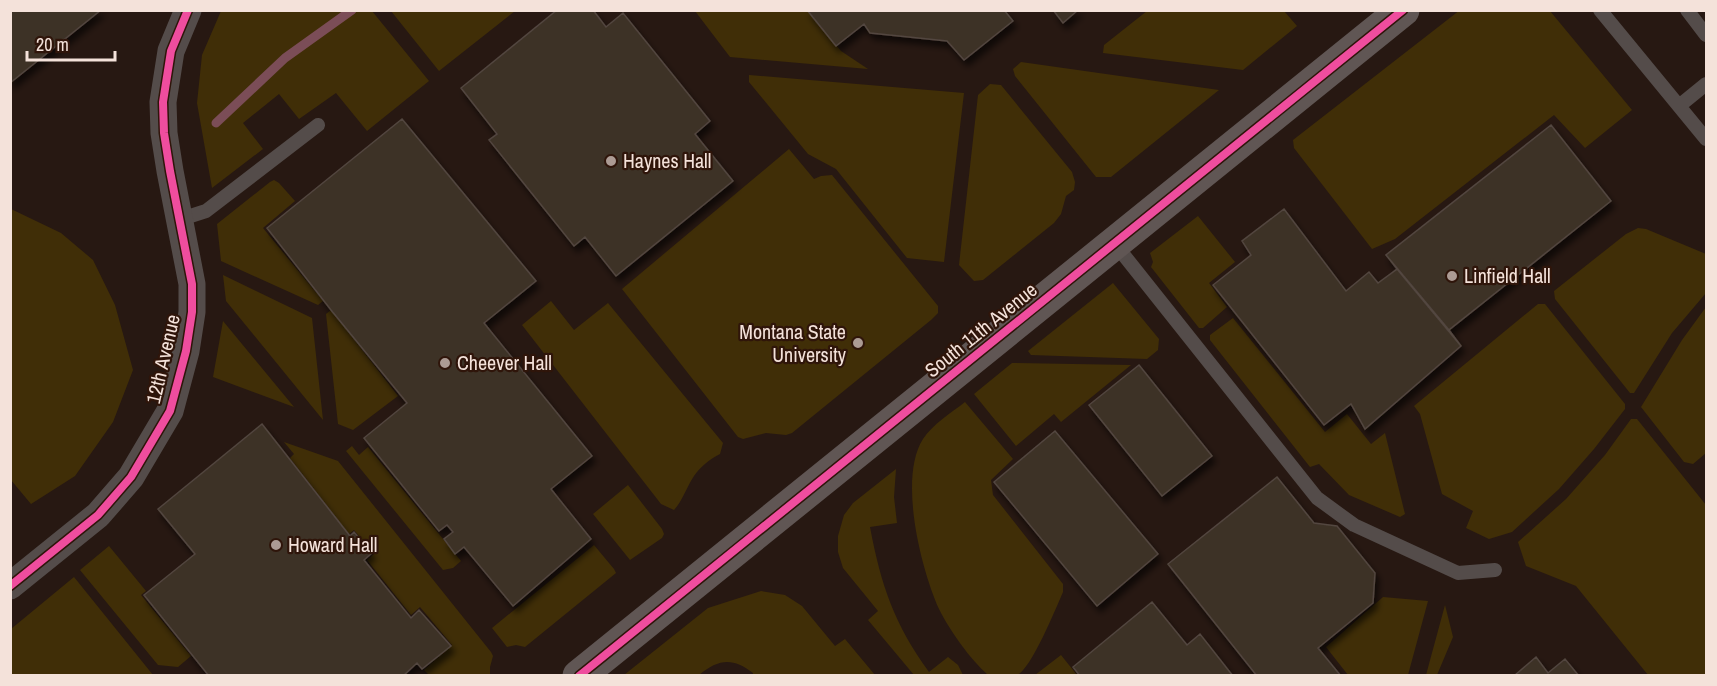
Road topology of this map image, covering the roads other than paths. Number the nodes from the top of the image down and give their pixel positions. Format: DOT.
graph roads {
  1 [pos="188,10"];
  2 [pos="1403,10"];
  3 [pos="1600,10"];
  4 [pos="1687,10"];
  5 [pos="1707,35"];
  6 [pos="1707,84"];
  7 [pos="1679,106"];
  8 [pos="318,124"];
  9 [pos="1707,139"];
  10 [pos="178,220"];
  11 [pos="1114,244"];
  12 [pos="1495,570"];
  13 [pos="10,586"];
  14 [pos="579,675"];
  1 -- 10 [label="street, 12th Avenue"];
  2 -- 11 [label="street, South 11th Avenue"];
  3 -- 7 [label="lane"];
  4 -- 5 [label="lane"];
  6 -- 7 [label="lane"];
  7 -- 9 [label="lane"];
  8 -- 10 [label="lane"];
  10 -- 13 [label="street, 12th Avenue"];
  11 -- 12 [label="lane"];
  11 -- 14 [label="street, South 11th Avenue"];
}
